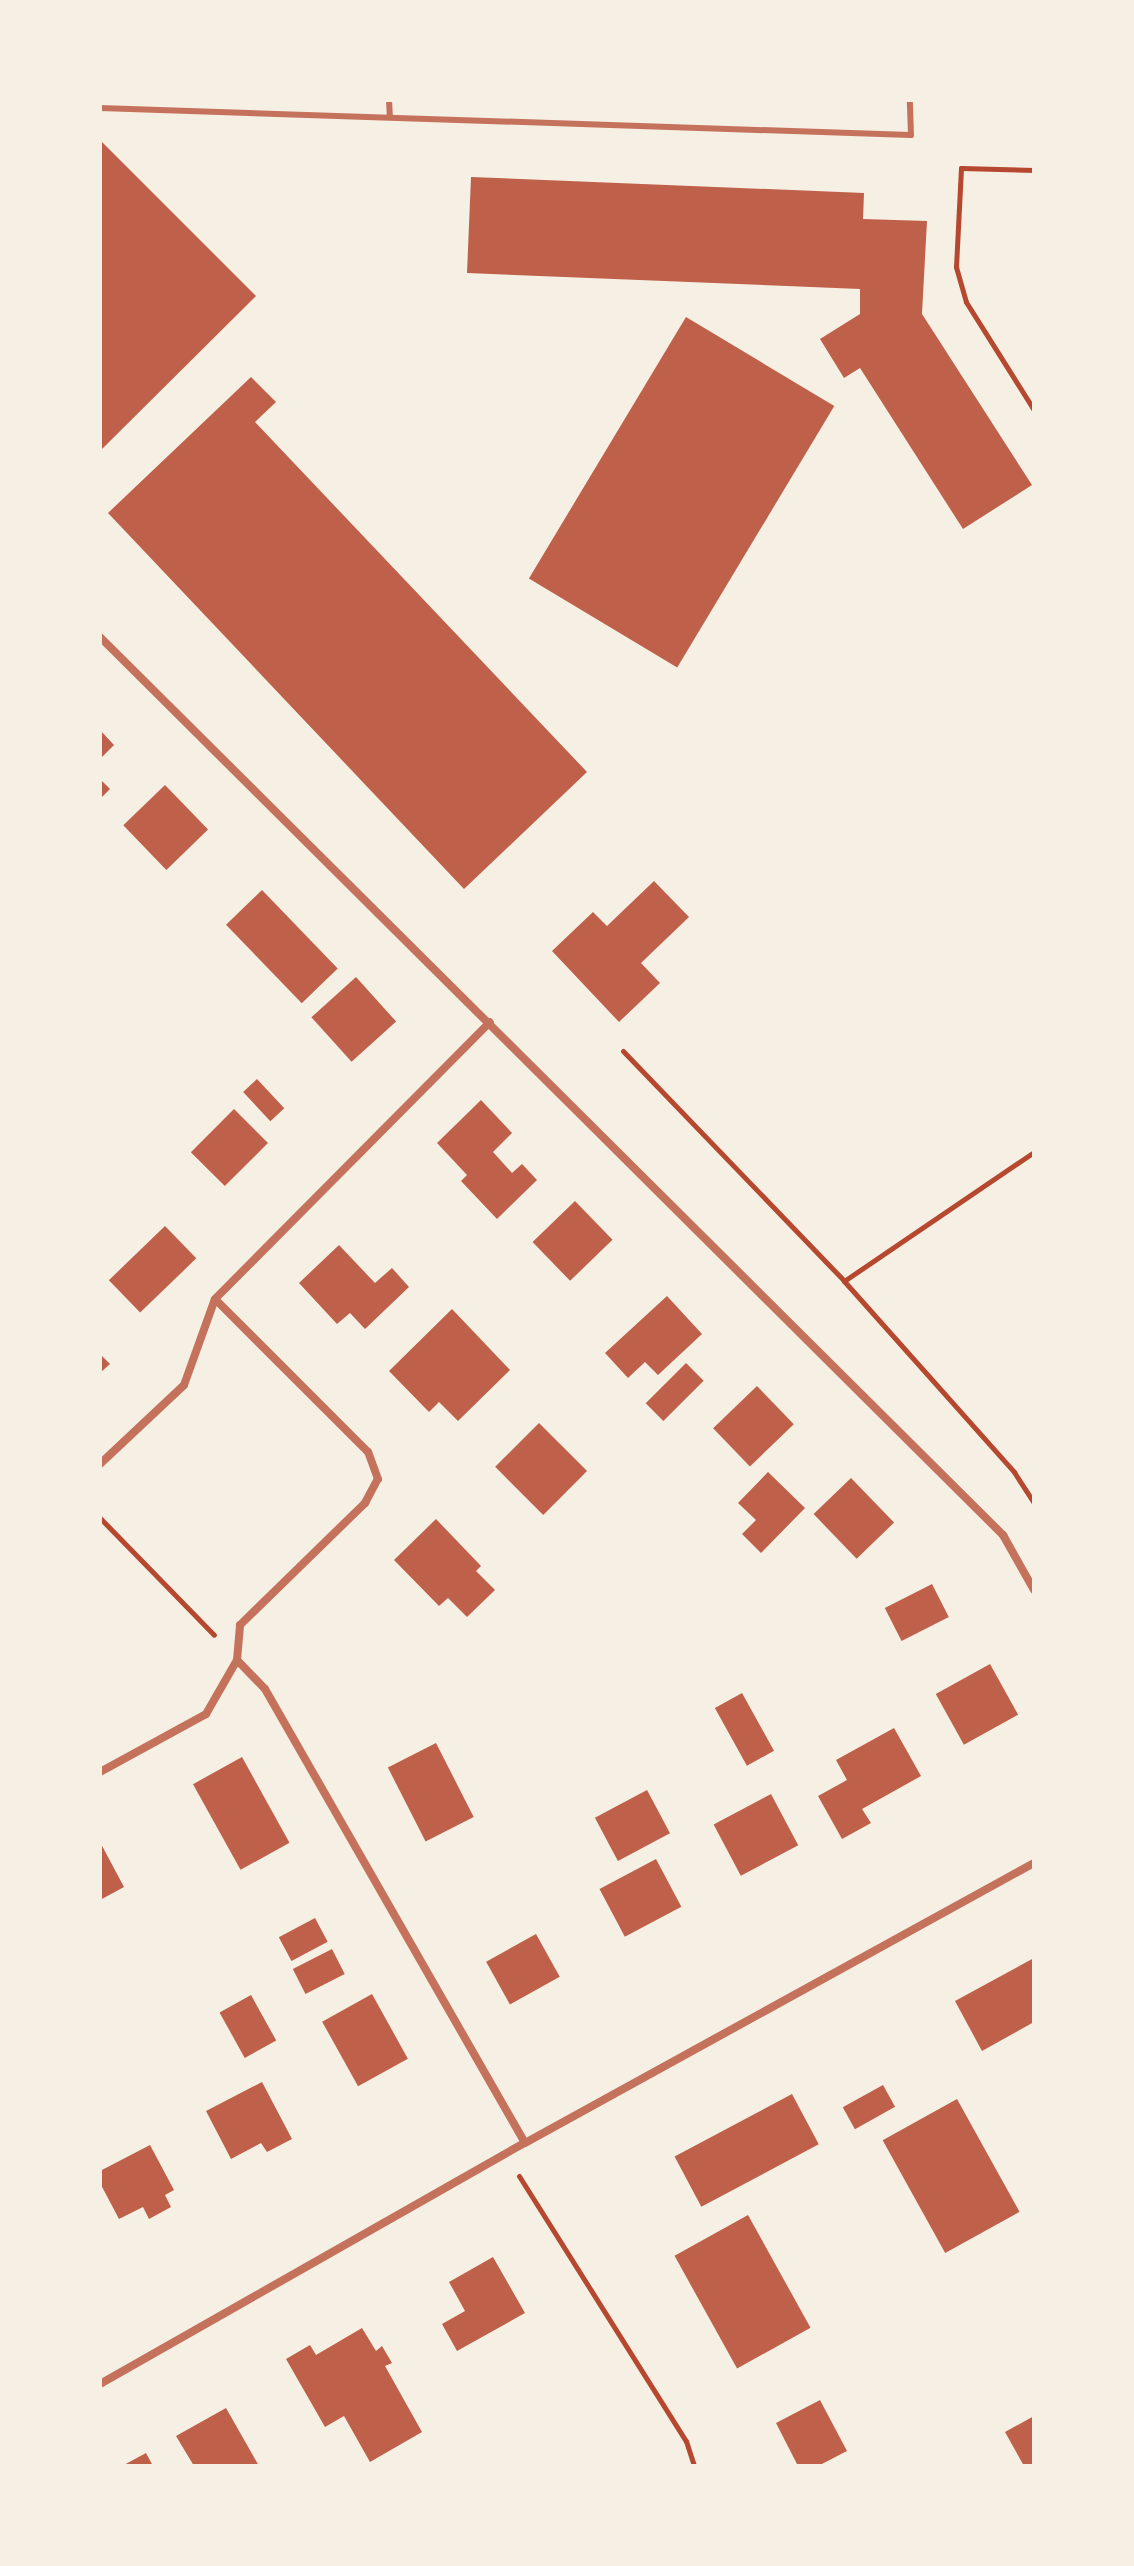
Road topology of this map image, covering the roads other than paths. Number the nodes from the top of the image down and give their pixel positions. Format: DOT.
graph roads {
  1 [pos="389,100"];
  2 [pos="910,100"];
  3 [pos="100,108"];
  4 [pos="390,117"];
  5 [pos="100,637"];
  6 [pos="490,1022"];
  7 [pos="215,1299"];
  8 [pos="100,1464"];
  9 [pos="1034,1590"];
  10 [pos="237,1660"];
  11 [pos="100,1772"];
  12 [pos="1034,1863"];
  13 [pos="525,2143"];
  14 [pos="100,2384"];
  1 -- 4 [label="lane"];
  2 -- 4 [label="lane"];
  3 -- 4 [label="lane"];
  5 -- 6 [label="street"];
  6 -- 7 [label="street"];
  6 -- 9 [label="street"];
  7 -- 8 [label="street"];
  7 -- 10 [label="street"];
  10 -- 11 [label="street"];
  10 -- 13 [label="street"];
  12 -- 13 [label="street"];
  13 -- 14 [label="street"];
}
